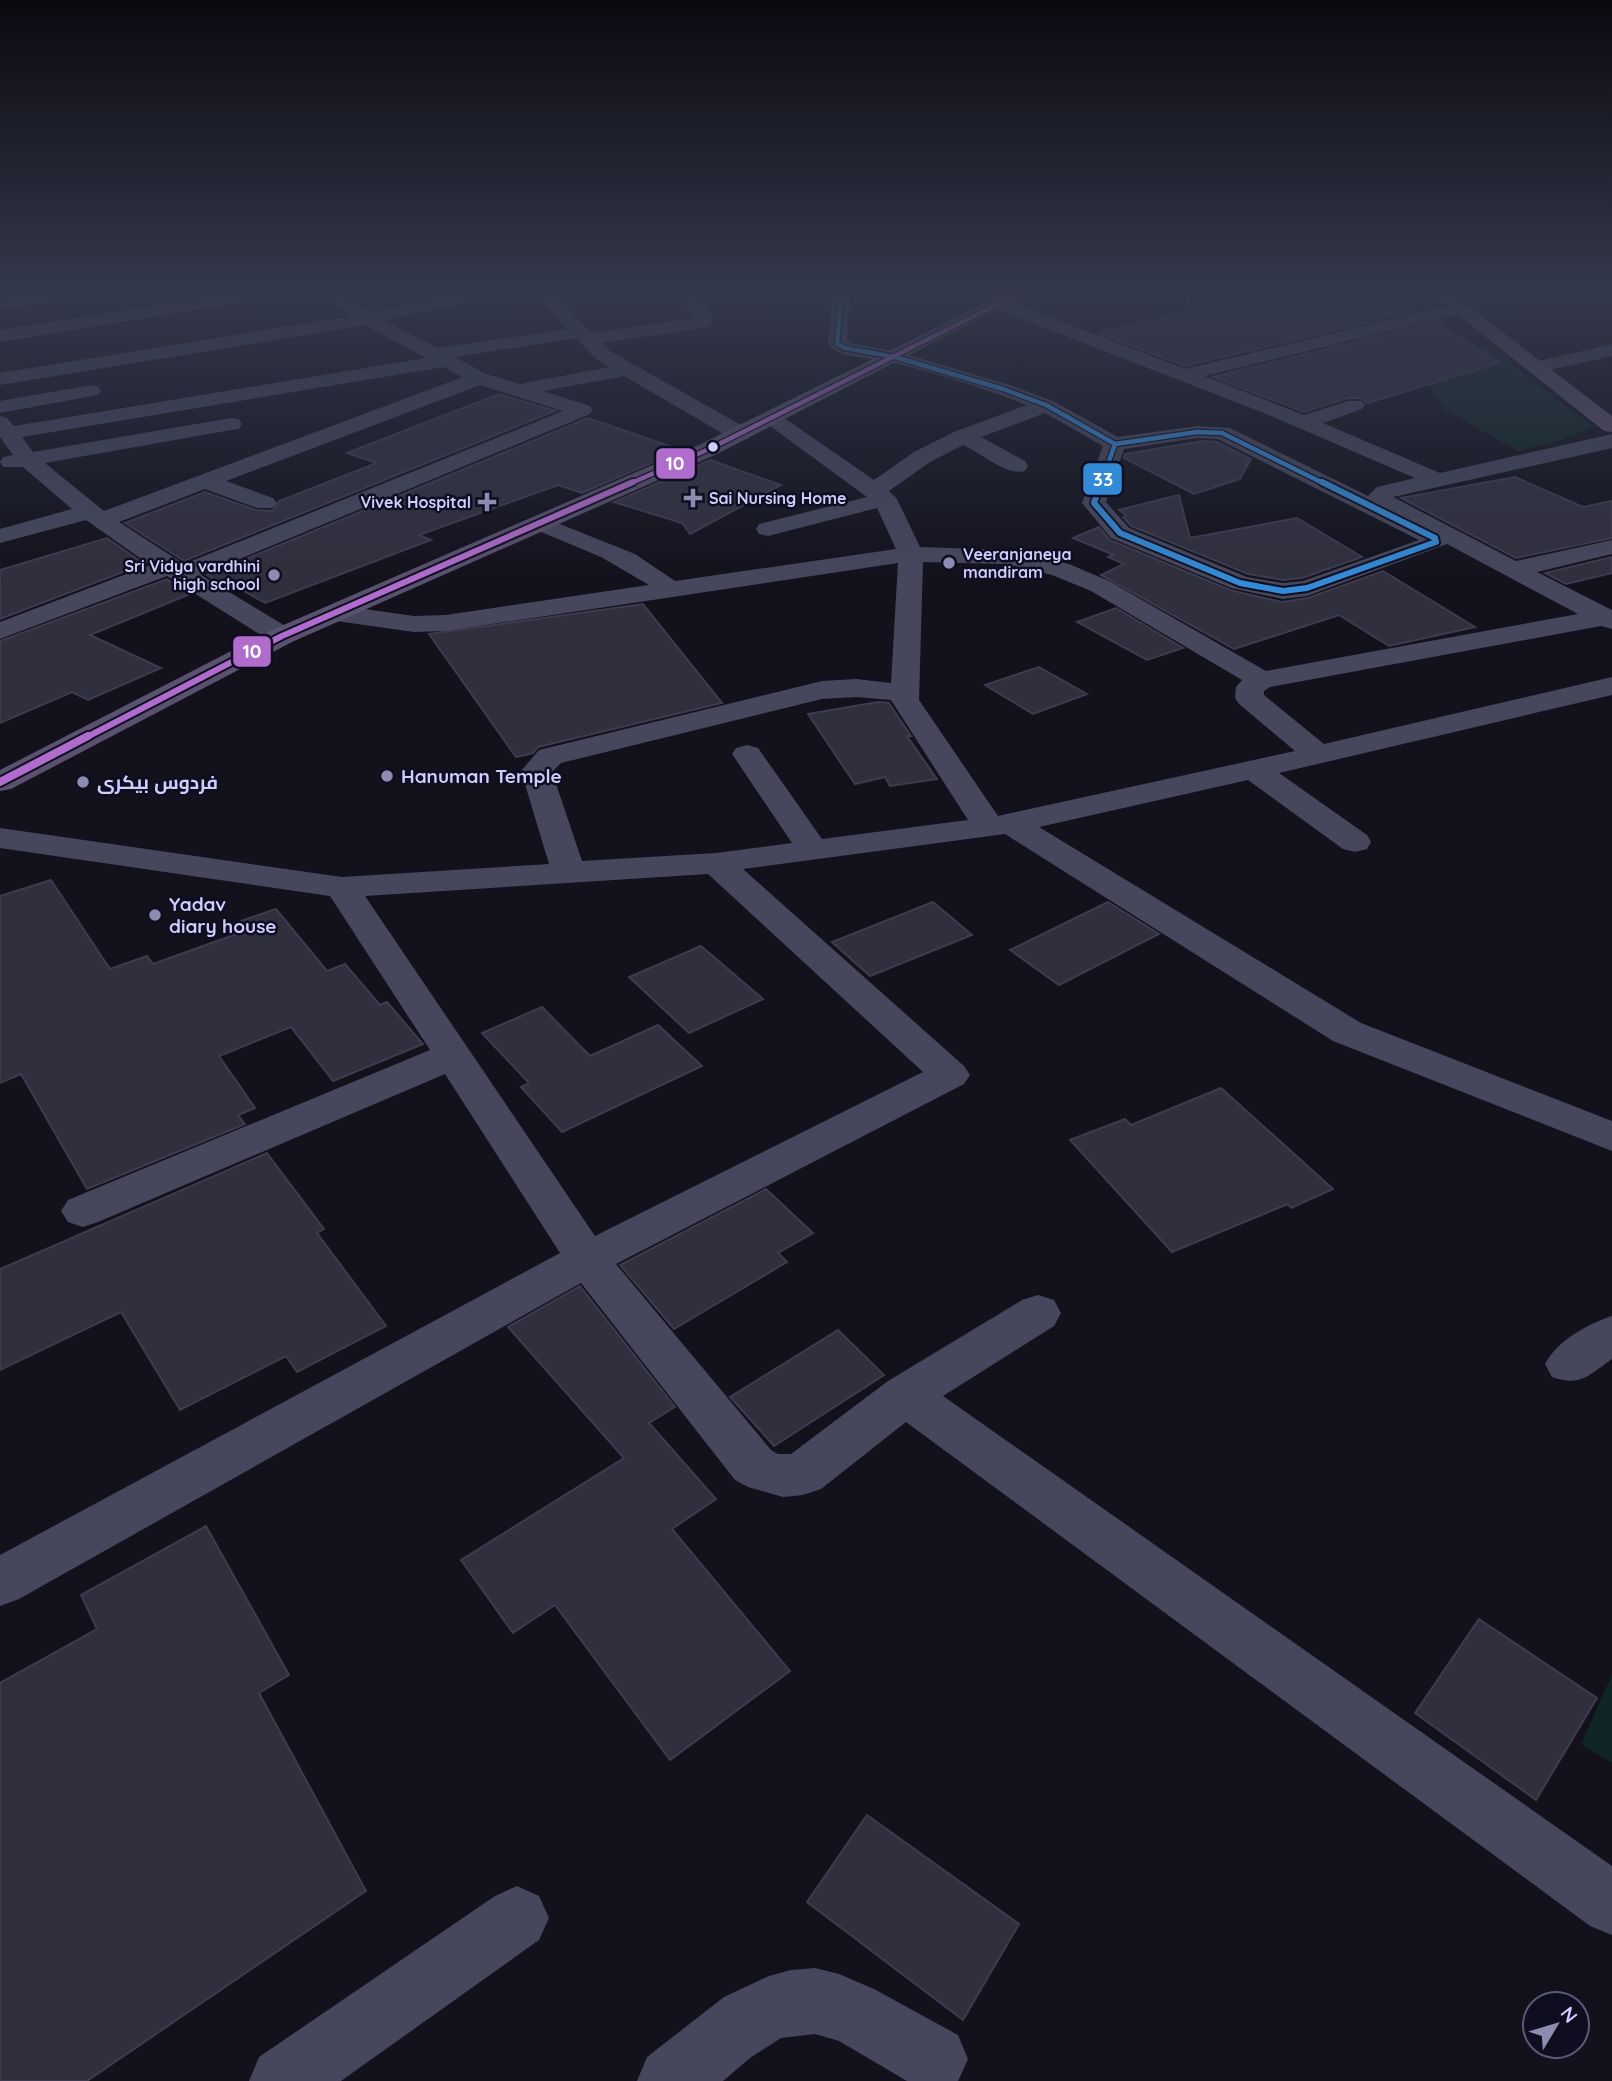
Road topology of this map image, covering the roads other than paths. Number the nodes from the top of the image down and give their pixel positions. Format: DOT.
graph roads {
  1 [pos="265,386"];
  2 [pos="460,386"];
  3 [pos="504,386"];
  4 [pos="538,386"];
  5 [pos="657,386"];
  6 [pos="838,386"];
  7 [pos="993,386"];
  8 [pos="1212,386"];
  9 [pos="1560,386"];
  10 [pos="106,388"];
  11 [pos="518,390"];
  12 [pos="1046,405"];
  13 [pos="1356,405"];
  14 [pos="0,407"];
  15 [pos="773,419"];
  16 [pos="252,420"];
  17 [pos="1303,423"];
  18 [pos="5,428"];
  19 [pos="1611,429"];
  20 [pos="740,434"];
  21 [pos="962,437"];
  22 [pos="1115,444"];
  23 [pos="28,459"];
  24 [pos="0,464"];
  25 [pos="1017,466"];
  26 [pos="1438,480"];
  27 [pos="204,481"];
  28 [pos="880,494"];
  29 [pos="1370,500"];
  30 [pos="265,503"];
  31 [pos="97,515"];
  32 [pos="542,524"];
  33 [pos="768,529"];
  34 [pos="0,536"];
  35 [pos="1612,547"];
  36 [pos="911,554"];
  37 [pos="1515,569"];
  38 [pos="175,570"];
  39 [pos="670,590"];
  40 [pos="0,605"];
  41 [pos="336,613"];
  42 [pos="1609,619"];
  43 [pos="12,627"];
  44 [pos="282,636"];
  45 [pos="1262,680"];
  46 [pos="1612,686"];
  47 [pos="905,693"];
  48 [pos="747,754"];
  49 [pos="1317,754"];
  50 [pos="1256,771"];
  51 [pos="0,782"];
  52 [pos="1000,825"];
  53 [pos="0,838"];
  54 [pos="1355,842"];
  55 [pos="814,851"];
  56 [pos="716,863"];
  57 [pos="568,872"];
  58 [pos="342,887"];
  59 [pos="454,1055"];
  60 [pos="1612,1137"];
  61 [pos="83,1211"];
  62 [pos="587,1259"];
  63 [pos="1038,1313"];
  64 [pos="1612,1334"];
  65 [pos="1569,1364"];
  66 [pos="905,1395"];
  67 [pos="0,1582"];
  68 [pos="1612,1904"];
  69 [pos="517,1918"];
  70 [pos="934,2059"];
  71 [pos="283,2081"];
  72 [pos="671,2081"];
  1 -- 18 [label="street"];
  2 -- 27 [label="street"];
  3 -- 11 [label="street"];
  4 -- 11 [label="street"];
  5 -- 20 [label="street"];
  6 -- 15 [label="main road"];
  7 -- 12 [label="street"];
  8 -- 17 [label="street"];
  9 -- 19 [label="main road"];
  10 -- 14 [label="street"];
  11 -- 38 [label="street"];
  12 -- 21 [label="street"];
  12 -- 22 [label="street"];
  13 -- 17 [label="street"];
  15 -- 20 [label="main road"];
  15 -- 28 [label="street"];
  16 -- 23 [label="street"];
  17 -- 26 [label="street"];
  18 -- 23 [label="street"];
  19 -- 26 [label="street"];
  20 -- 32 [label="main road"];
  21 -- 25 [label="street"];
  21 -- 28 [label="street"];
  22 -- 29 [label="street"];
  22 -- 29 [label="street"];
  23 -- 24 [label="street"];
  23 -- 31 [label="street"];
  26 -- 29 [label="street"];
  27 -- 30 [label="street"];
  27 -- 31 [label="street"];
  28 -- 33 [label="street"];
  28 -- 36 [label="street"];
  29 -- 37 [label="street"];
  31 -- 34 [label="street"];
  31 -- 38 [label="street"];
  32 -- 39 [label="street"];
  32 -- 41 [label="main road"];
  35 -- 37 [label="street"];
  36 -- 39 [label="street"];
  36 -- 45 [label="street"];
  36 -- 47 [label="street"];
  37 -- 42 [label="street"];
  38 -- 43 [label="street"];
  38 -- 44 [label="street"];
  39 -- 41 [label="street"];
  40 -- 43 [label="street"];
  41 -- 44 [label="main road"];
  42 -- 45 [label="street"];
  44 -- 51 [label="main road"];
  45 -- 49 [label="street"];
  46 -- 49 [label="street"];
  47 -- 52 [label="street"];
  47 -- 57 [label="street"];
  48 -- 55 [label="street"];
  49 -- 50 [label="street"];
  50 -- 52 [label="street"];
  50 -- 54 [label="street"];
  52 -- 55 [label="street"];
  52 -- 60 [label="street"];
  53 -- 58 [label="street"];
  55 -- 56 [label="street"];
  56 -- 57 [label="street"];
  56 -- 62 [label="street"];
  57 -- 58 [label="street"];
  58 -- 59 [label="street"];
  59 -- 61 [label="street"];
  59 -- 62 [label="street"];
  62 -- 66 [label="street"];
  62 -- 67 [label="street"];
  63 -- 66 [label="street"];
  64 -- 65 [label="street"];
  66 -- 68 [label="street"];
  69 -- 71 [label="street"];
  70 -- 72 [label="street"];
}
